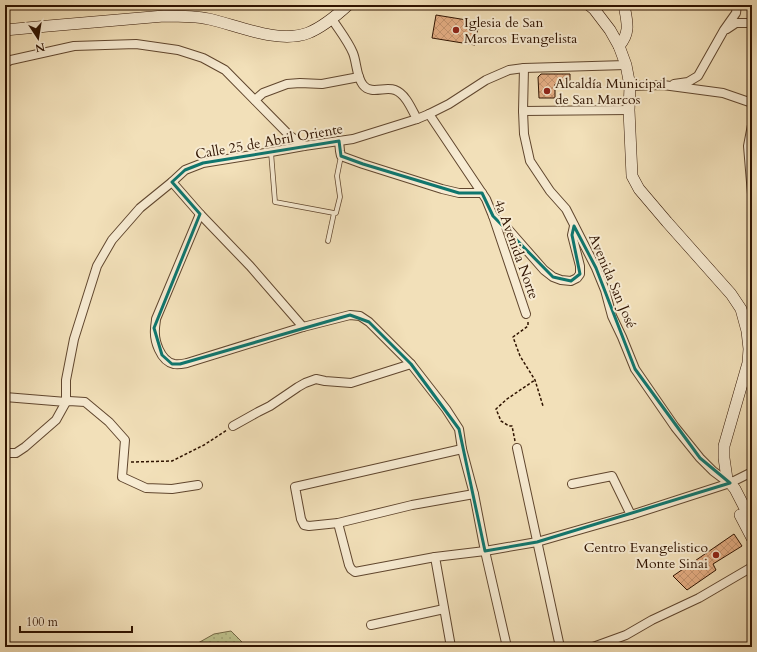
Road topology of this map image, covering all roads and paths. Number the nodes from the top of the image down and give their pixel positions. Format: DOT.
graph roads {
  1 [pos="348,5"];
  2 [pos="589,5"];
  3 [pos="624,5"];
  4 [pos="737,5"];
  5 [pos="332,19"];
  6 [pos="752,23"];
  7 [pos="5,30"];
  8 [pos="724,30"];
  9 [pos="619,46"];
  10 [pos="5,63"];
  11 [pos="626,65"];
  12 [pos="524,68"];
  13 [pos="359,77"];
  14 [pos="663,85"];
  15 [pos="630,86"];
  16 [pos="255,100"];
  17 [pos="752,102"];
  18 [pos="629,110"];
  19 [pos="523,111"];
  20 [pos="429,114"];
  21 [pos="417,119"];
  22 [pos="752,125"];
  23 [pos="339,142"];
  24 [pos="304,146"];
  25 [pos="271,152"];
  26 [pos="341,156"];
  27 [pos="172,182"];
  28 [pos="482,193"];
  29 [pos="752,194"];
  30 [pos="334,213"];
  31 [pos="200,214"];
  32 [pos="493,216"];
  33 [pos="574,226"];
  34 [pos="328,241"];
  35 [pos="526,314"];
  36 [pos="303,327"];
  37 [pos="411,364"];
  38 [pos="535,380"];
  39 [pos="5,397"];
  40 [pos="66,402"];
  41 [pos="543,406"];
  42 [pos="234,426"];
  43 [pos="516,448"];
  44 [pos="462,449"];
  45 [pos="5,453"];
  46 [pos="123,462"];
  47 [pos="752,472"];
  48 [pos="730,483"];
  49 [pos="572,484"];
  50 [pos="198,485"];
  51 [pos="474,494"];
  52 [pos="631,515"];
  53 [pos="338,522"];
  54 [pos="752,522"];
  55 [pos="752,538"];
  56 [pos="537,542"];
  57 [pos="485,550"];
  58 [pos="435,557"];
  59 [pos="752,567"];
  60 [pos="444,610"];
  61 [pos="371,625"];
  62 [pos="451,647"];
  63 [pos="507,647"];
  64 [pos="560,647"];
  65 [pos="593,647"];
  1 -- 5 [label="main road"];
  2 -- 9 [label="main road"];
  3 -- 9 [label="main road"];
  4 -- 8 [label="street"];
  5 -- 7 [label="main road"];
  5 -- 13 [label="street"];
  6 -- 8 [label="street"];
  8 -- 14 [label="street"];
  9 -- 11 [label="main road"];
  10 -- 16 [label="street"];
  11 -- 12 [label="street, Calle 25 de Abril Oriente"];
  11 -- 15 [label="main road"];
  12 -- 19 [label="street, Avenida San José"];
  12 -- 20 [label="street, Calle 25 de Abril Oriente"];
  13 -- 16 [label="street"];
  13 -- 21 [label="street"];
  14 -- 15 [label="street"];
  14 -- 17 [label="street"];
  15 -- 18 [label="main road"];
  16 -- 24 [label="street"];
  18 -- 19 [label="street"];
  18 -- 48 [label="main road"];
  19 -- 33 [label="street, Avenida San José"];
  20 -- 21 [label="street, Calle 25 de Abril Oriente"];
  20 -- 28 [label="street, 4a Avenida Norte"];
  21 -- 23 [label="street, Calle 25 de Abril Oriente"];
  22 -- 29 [label="street"];
  23 -- 24 [label="street, Calle 25 de Abril Oriente"];
  23 -- 26 [label="street"];
  24 -- 25 [label="street, Calle 25 de Abril Oriente"];
  25 -- 27 [label="street, Calle 25 de Abril Oriente"];
  25 -- 30 [label="lane"];
  26 -- 28 [label="street"];
  26 -- 30 [label="lane"];
  27 -- 31 [label="street"];
  27 -- 40 [label="street, Calle 25 de Abril Oriente"];
  28 -- 32 [label="street, 4a Avenida Norte"];
  30 -- 34 [label="lane"];
  31 -- 36 [label="street"];
  31 -- 36 [label="street"];
  32 -- 33 [label="street"];
  32 -- 35 [label="street, 4a Avenida Norte"];
  33 -- 48 [label="street, Avenida San José"];
  35 -- 38 [label="path"];
  36 -- 37 [label="street"];
  37 -- 42 [label="street"];
  37 -- 44 [label="street"];
  38 -- 41 [label="path"];
  38 -- 43 [label="path"];
  39 -- 40 [label="street"];
  40 -- 45 [label="street, Calle 25 de Abril Oriente"];
  40 -- 46 [label="street"];
  42 -- 46 [label="path"];
  43 -- 56 [label="street"];
  44 -- 51 [label="street"];
  44 -- 53 [label="street"];
  46 -- 50 [label="street"];
  47 -- 48 [label="street"];
  48 -- 52 [label="street"];
  48 -- 54 [label="main road"];
  48 -- 55 [label="main road"];
  49 -- 52 [label="street"];
  51 -- 53 [label="street"];
  51 -- 57 [label="street"];
  52 -- 56 [label="street"];
  53 -- 58 [label="street"];
  56 -- 57 [label="street"];
  56 -- 64 [label="street"];
  57 -- 58 [label="street"];
  57 -- 63 [label="street"];
  58 -- 60 [label="street"];
  59 -- 65 [label="street"];
  60 -- 61 [label="street"];
  60 -- 62 [label="street"];
}
